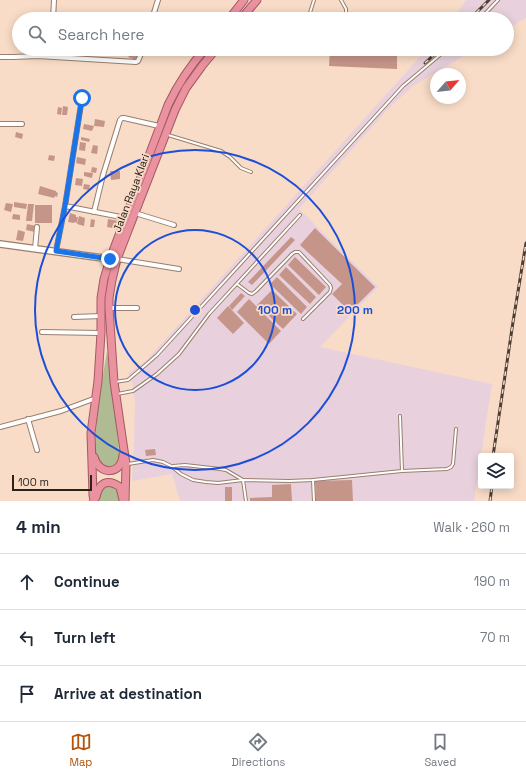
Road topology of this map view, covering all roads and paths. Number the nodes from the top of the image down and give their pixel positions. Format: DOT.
graph roads {
  1 [pos="54,0"];
  2 [pos="158,0"];
  3 [pos="244,0"];
  4 [pos="257,0"];
  5 [pos="314,0"];
  6 [pos="341,0"];
  7 [pos="498,0"];
  8 [pos="53,12"];
  9 [pos="154,12"];
  10 [pos="235,12"];
  11 [pos="247,12"];
  12 [pos="310,12"];
  13 [pos="346,12"];
  14 [pos="487,12"];
  15 [pos="38,56"];
  16 [pos="38,56"];
  17 [pos="141,56"];
  18 [pos="199,56"];
  19 [pos="210,56"];
  20 [pos="439,56"];
  21 [pos="0,57"];
  22 [pos="82,98"];
  23 [pos="0,124"];
  24 [pos="22,124"];
  25 [pos="159,126"];
  26 [pos="165,134"];
  27 [pos="251,172"];
  28 [pos="65,206"];
  29 [pos="94,212"];
  30 [pos="135,213"];
  31 [pos="300,215"];
  32 [pos="126,218"];
  33 [pos="174,225"];
  34 [pos="37,227"];
  35 [pos="0,244"];
  36 [pos="35,249"];
  37 [pos="56,251"];
  38 [pos="114,259"];
  39 [pos="179,269"];
  40 [pos="238,284"];
  41 [pos="109,308"];
  42 [pos="137,308"];
  43 [pos="101,316"];
  44 [pos="74,317"];
  45 [pos="303,320"];
  46 [pos="42,332"];
  47 [pos="101,333"];
  48 [pos="114,382"];
  49 [pos="116,394"];
  50 [pos="96,398"];
  51 [pos="400,416"];
  52 [pos="28,419"];
  53 [pos="120,419"];
  54 [pos="0,427"];
  55 [pos="456,430"];
  56 [pos="91,433"];
  57 [pos="37,450"];
  58 [pos="126,464"];
  59 [pos="171,466"];
  60 [pos="402,471"];
  61 [pos="244,480"];
  62 [pos="313,480"];
  63 [pos="94,501"];
  64 [pos="124,501"];
  65 [pos="246,501"];
  66 [pos="314,501"];
  1 -- 8 [label="street"];
  2 -- 9 [label="street"];
  3 -- 10 [label="highway"];
  4 -- 11 [label="highway"];
  5 -- 12 [label="lane"];
  6 -- 13 [label="lane"];
  7 -- 14 [label="lane"];
  15 -- 21 [label="street"];
  16 -- 17 [label="street"];
  18 -- 25 [label="highway, Jalan Raya Klari"];
  19 -- 26 [label="highway, Jalan Raya Klari"];
  20 -- 48 [label="lane"];
  22 -- 28 [label="street"];
  23 -- 24 [label="street"];
  25 -- 29 [label="street"];
  25 -- 32 [label="highway, Jalan Raya Klari"];
  26 -- 27 [label="lane"];
  26 -- 30 [label="highway, Jalan Raya Klari"];
  28 -- 29 [label="street"];
  28 -- 37 [label="street"];
  29 -- 32 [label="street"];
  30 -- 33 [label="street"];
  30 -- 38 [label="highway, Jalan Raya Klari"];
  31 -- 40 [label="lane"];
  32 -- 38 [label="highway, Jalan Raya Klari"];
  34 -- 36 [label="street"];
  35 -- 36 [label="street"];
  36 -- 37 [label="street"];
  37 -- 38 [label="street"];
  38 -- 39 [label="street"];
  38 -- 41 [label="highway, Jalan Raya Klari"];
  38 -- 43 [label="highway, Jalan Raya Klari"];
  40 -- 45 [label="lane"];
  40 -- 49 [label="lane"];
  41 -- 42 [label="street"];
  41 -- 48 [label="highway, Jalan Raya Klari"];
  43 -- 44 [label="street"];
  43 -- 47 [label="highway, Jalan Raya Klari"];
  46 -- 47 [label="street"];
  47 -- 50 [label="highway, Jalan Raya Klari"];
  48 -- 49 [label="highway, Jalan Raya Klari"];
  49 -- 53 [label="highway, Jalan Raya Klari"];
  50 -- 52 [label="street"];
  50 -- 56 [label="highway, Jalan Raya Klari"];
  51 -- 60 [label="lane"];
  52 -- 54 [label="street"];
  52 -- 57 [label="street"];
  53 -- 56 [label="highway"];
  53 -- 58 [label="highway, Jalan Raya Klari"];
  55 -- 60 [label="lane"];
  56 -- 63 [label="highway, Jalan Raya Klari"];
  58 -- 59 [label="lane"];
  58 -- 64 [label="highway, Jalan Raya Klari"];
  59 -- 61 [label="lane"];
  59 -- 61 [label="lane"];
  60 -- 62 [label="lane"];
  61 -- 62 [label="lane"];
  61 -- 65 [label="lane"];
  62 -- 66 [label="lane"];
  63 -- 64 [label="highway"];
}
